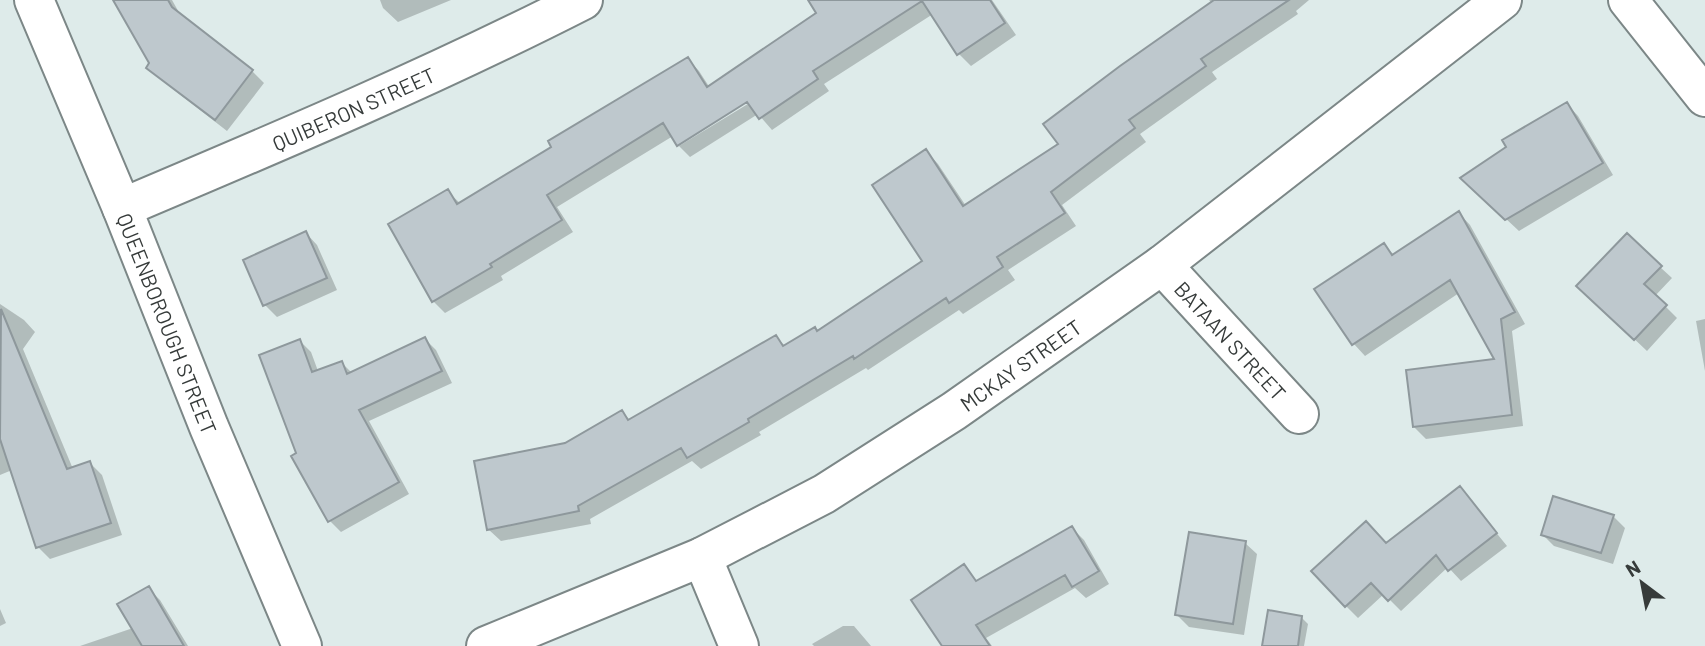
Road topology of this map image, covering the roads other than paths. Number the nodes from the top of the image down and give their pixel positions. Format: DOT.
graph roads {
  1 [pos="34,0"];
  2 [pos="583,0"];
  3 [pos="1502,0"];
  4 [pos="1628,0"];
  5 [pos="1705,97"];
  6 [pos="122,208"];
  7 [pos="1162,265"];
  8 [pos="1299,414"];
  9 [pos="702,557"];
  10 [pos="302,646"];
  11 [pos="486,646"];
  12 [pos="739,646"];
  1 -- 6 [label="street, QUEENBOROUGH STREET"];
  2 -- 6 [label="street, QUIBERON STREET"];
  3 -- 7 [label="street, MCKAY STREET"];
  4 -- 5 [label="street"];
  6 -- 10 [label="street, QUEENBOROUGH STREET"];
  7 -- 8 [label="street, BATAAN STREET"];
  7 -- 9 [label="street, MCKAY STREET"];
  9 -- 11 [label="street, MCKAY STREET"];
  9 -- 12 [label="street"];
}
